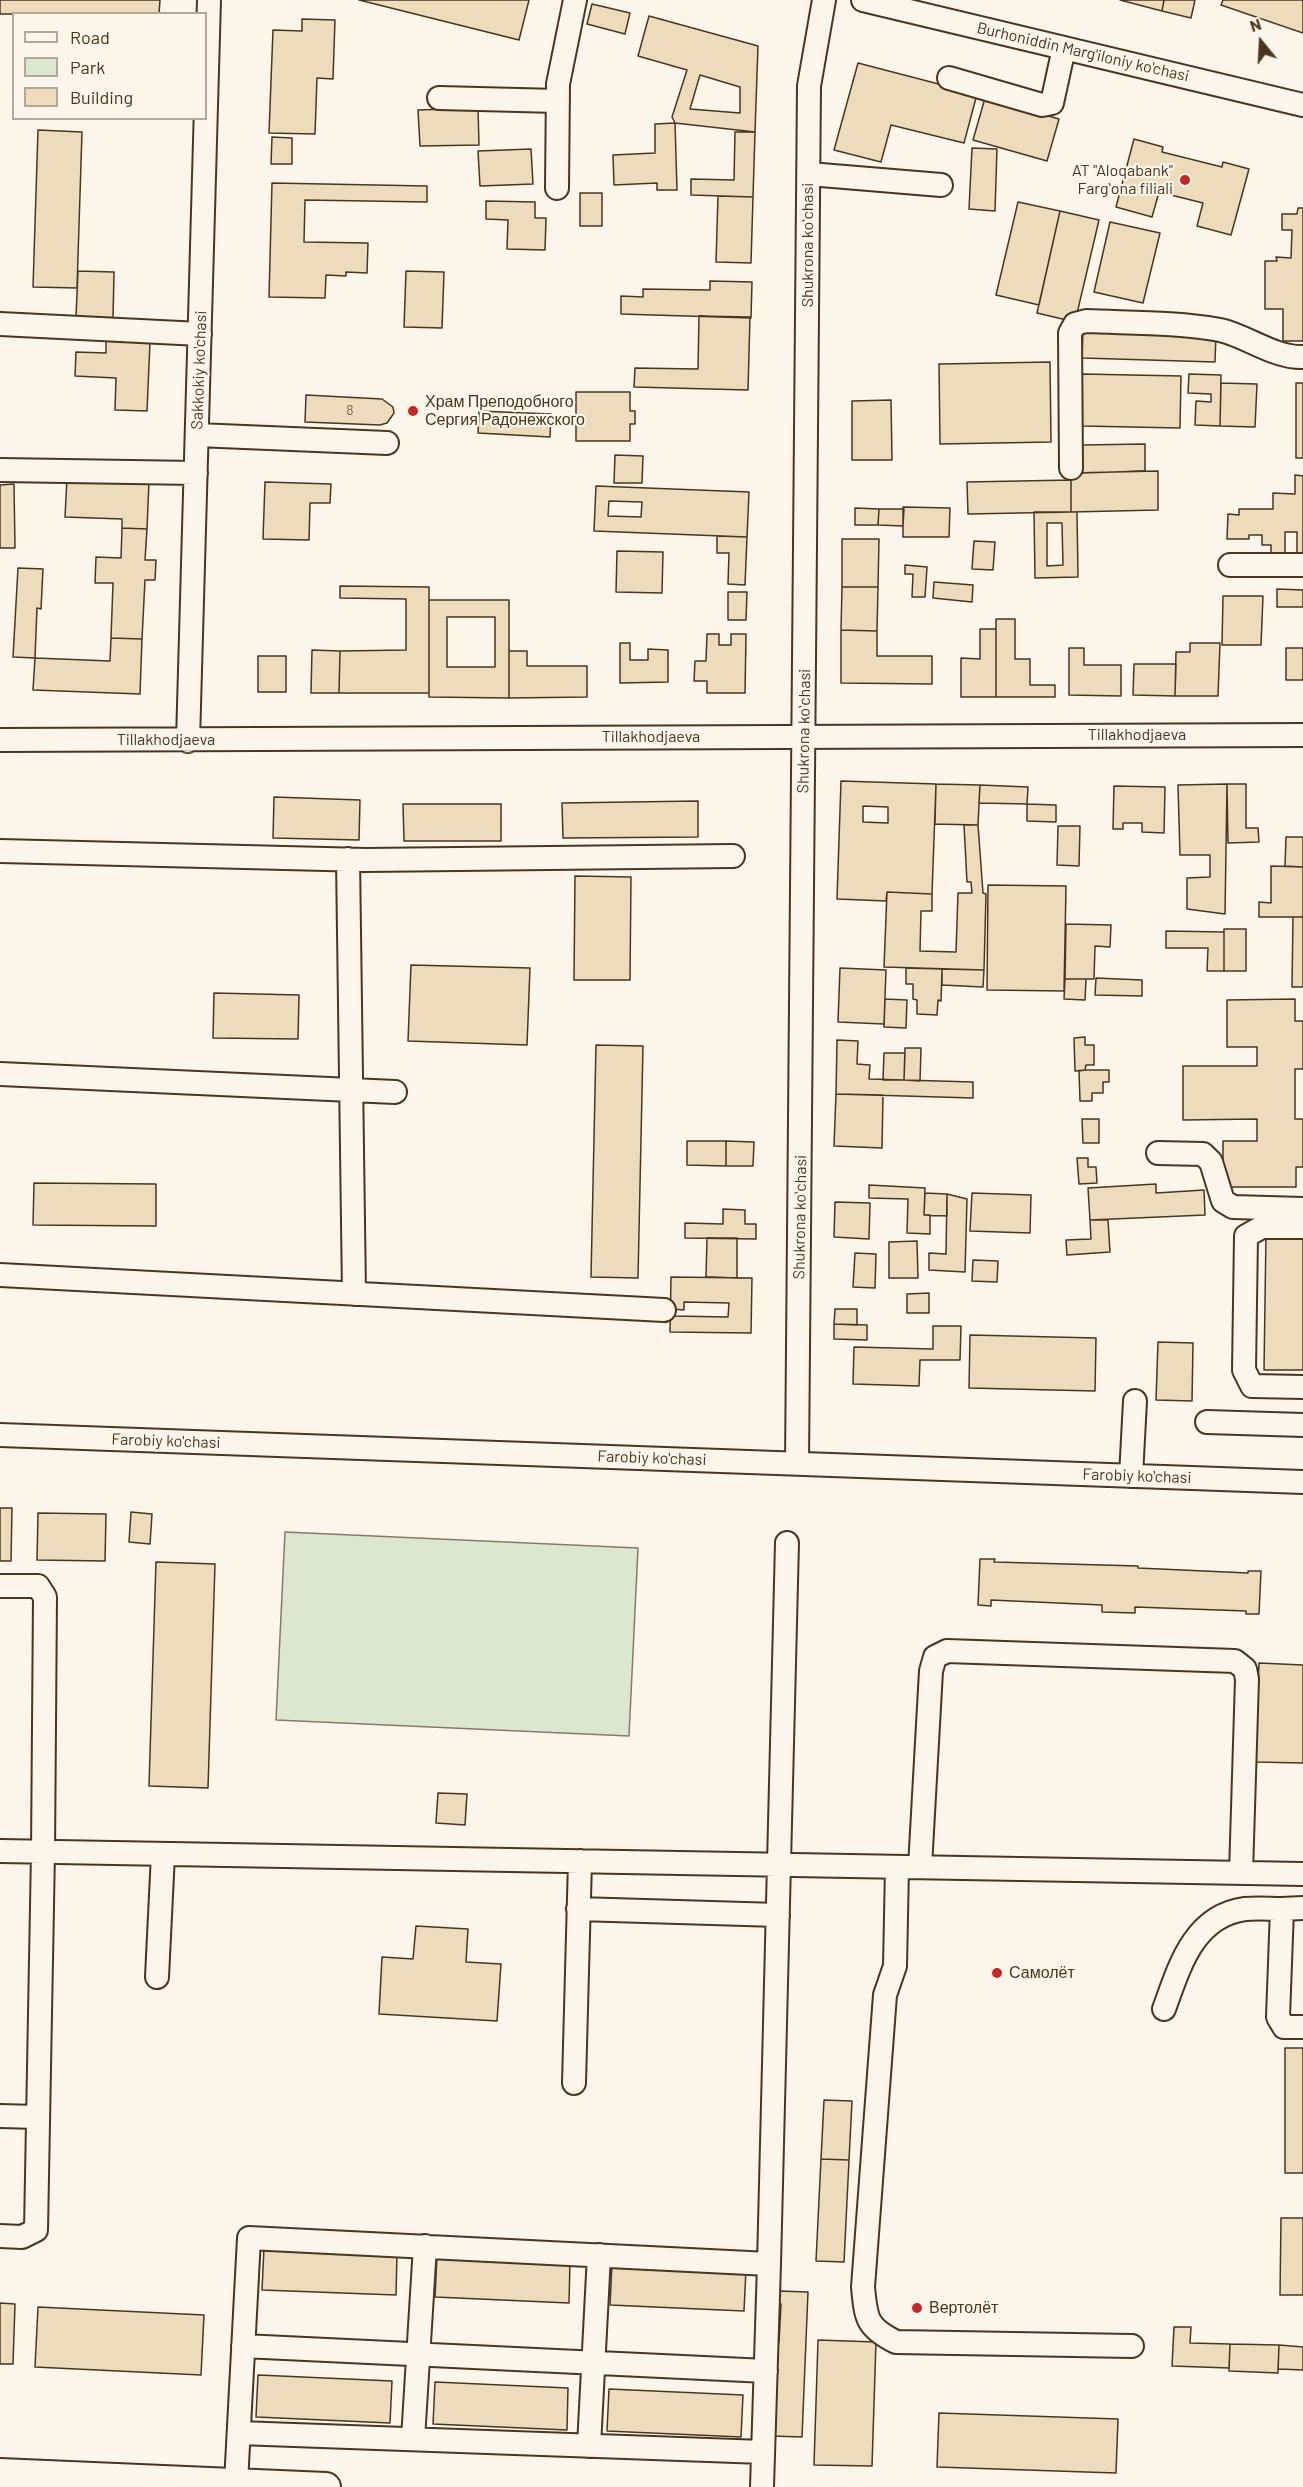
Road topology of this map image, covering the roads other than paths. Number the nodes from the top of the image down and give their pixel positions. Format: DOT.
graph roads {
  1 [pos="209,0"];
  2 [pos="575,0"];
  3 [pos="824,0"];
  4 [pos="863,0"];
  5 [pos="920,7"];
  6 [pos="1064,48"];
  7 [pos="207,74"];
  8 [pos="949,78"];
  9 [pos="439,98"];
  10 [pos="558,101"];
  11 [pos="1303,105"];
  12 [pos="206,120"];
  13 [pos="809,174"];
  14 [pos="941,185"];
  15 [pos="557,188"];
  16 [pos="0,324"];
  17 [pos="200,334"];
  18 [pos="1303,357"];
  19 [pos="197,435"];
  20 [pos="387,443"];
  21 [pos="1071,468"];
  22 [pos="0,470"];
  23 [pos="196,473"];
  24 [pos="1230,565"];
  25 [pos="1303,565"];
  26 [pos="1303,735"];
  27 [pos="804,736"];
  28 [pos="0,740"];
  29 [pos="188,741"];
  30 [pos="0,851"];
  31 [pos="733,856"];
  32 [pos="348,859"];
  33 [pos="0,1074"];
  34 [pos="351,1091"];
  35 [pos="395,1092"];
  36 [pos="1158,1154"];
  37 [pos="1303,1209"];
  38 [pos="1303,1227"];
  39 [pos="0,1275"];
  40 [pos="354,1294"];
  41 [pos="664,1310"];
  42 [pos="1303,1387"];
  43 [pos="1135,1401"];
  44 [pos="1207,1422"];
  45 [pos="1303,1425"];
  46 [pos="0,1435"];
  47 [pos="797,1463"];
  48 [pos="1131,1476"];
  49 [pos="1303,1482"];
  50 [pos="787,1543"];
  51 [pos="0,1586"];
  52 [pos="0,1851"];
  53 [pos="43,1852"];
  54 [pos="163,1854"];
  55 [pos="579,1860"];
  56 [pos="780,1864"];
  57 [pos="897,1867"];
  58 [pos="920,1867"];
  59 [pos="1241,1873"];
  60 [pos="1303,1874"];
  61 [pos="578,1909"];
  62 [pos="1293,1909"];
  63 [pos="778,1915"];
  64 [pos="158,1977"];
  65 [pos="1164,2009"];
  66 [pos="1303,2027"];
  67 [pos="574,2083"];
  68 [pos="0,2116"];
  69 [pos="38,2117"];
  70 [pos="0,2236"];
  71 [pos="425,2246"];
  72 [pos="599,2255"];
  73 [pos="769,2264"];
  74 [pos="243,2346"];
  75 [pos="1132,2346"];
  76 [pos="418,2354"];
  77 [pos="593,2363"];
  78 [pos="766,2371"];
  79 [pos="239,2433"];
  80 [pos="413,2439"];
  81 [pos="589,2446"];
  82 [pos="763,2452"];
  83 [pos="0,2473"];
  84 [pos="249,2485"];
  85 [pos="326,2487"];
  86 [pos="762,2487"];
  1 -- 7 [label="street, Sakkokiy ko'chasi"];
  2 -- 10 [label="street"];
  3 -- 13 [label="street, Shukrona koʻchasi"];
  4 -- 5 [label="street, Burhoniddin Marg'iloniy ko'chasi"];
  5 -- 6 [label="street, Burhoniddin Marg'iloniy ko'chasi"];
  6 -- 8 [label="street"];
  6 -- 11 [label="street, Burhoniddin Marg'iloniy ko'chasi"];
  9 -- 10 [label="street"];
  10 -- 15 [label="street"];
  12 -- 17 [label="street, Sakkokiy ko'chasi"];
  13 -- 14 [label="street"];
  13 -- 27 [label="street, Shukrona koʻchasi"];
  16 -- 17 [label="street"];
  17 -- 19 [label="street, Sakkokiy ko'chasi"];
  18 -- 21 [label="street"];
  19 -- 20 [label="street"];
  19 -- 23 [label="street, Sakkokiy ko'chasi"];
  22 -- 23 [label="street"];
  23 -- 29 [label="street, Sakkokiy ko'chasi"];
  24 -- 25 [label="street"];
  26 -- 27 [label="street, Tillakhodjaeva"];
  27 -- 29 [label="street, Tillakhodjaeva"];
  27 -- 47 [label="street, Shukrona koʻchasi"];
  28 -- 29 [label="street, Tillakhodjaeva"];
  30 -- 32 [label="street"];
  31 -- 32 [label="street"];
  32 -- 34 [label="street"];
  33 -- 34 [label="street"];
  34 -- 35 [label="street"];
  34 -- 40 [label="street"];
  36 -- 37 [label="street"];
  38 -- 42 [label="street"];
  39 -- 40 [label="street"];
  40 -- 41 [label="street"];
  43 -- 48 [label="street"];
  44 -- 45 [label="street"];
  46 -- 47 [label="street, Farobiy ko'chasi"];
  47 -- 48 [label="street, Farobiy ko'chasi"];
  48 -- 49 [label="street, Farobiy ko'chasi"];
  50 -- 56 [label="street"];
  51 -- 53 [label="street"];
  52 -- 53 [label="street"];
  53 -- 54 [label="street"];
  53 -- 69 [label="street"];
  54 -- 55 [label="street"];
  54 -- 64 [label="street"];
  55 -- 56 [label="street"];
  55 -- 61 [label="street"];
  56 -- 57 [label="street"];
  56 -- 63 [label="street"];
  57 -- 58 [label="street"];
  57 -- 75 [label="street"];
  58 -- 59 [label="street"];
  58 -- 59 [label="street"];
  59 -- 60 [label="street"];
  61 -- 63 [label="street"];
  61 -- 67 [label="street"];
  62 -- 65 [label="street"];
  62 -- 66 [label="street"];
  63 -- 73 [label="street"];
  68 -- 69 [label="street"];
  69 -- 70 [label="street"];
  71 -- 72 [label="street"];
  71 -- 74 [label="street"];
  71 -- 76 [label="street"];
  72 -- 73 [label="street"];
  72 -- 77 [label="street"];
  73 -- 78 [label="street"];
  74 -- 76 [label="street"];
  74 -- 79 [label="street"];
  76 -- 77 [label="street"];
  76 -- 80 [label="street"];
  77 -- 78 [label="street"];
  77 -- 81 [label="street"];
  78 -- 82 [label="street"];
  79 -- 80 [label="street"];
  79 -- 84 [label="street"];
  80 -- 81 [label="street"];
  81 -- 82 [label="street"];
  82 -- 86 [label="street"];
  83 -- 84 [label="main road"];
  84 -- 85 [label="main road"];
}
